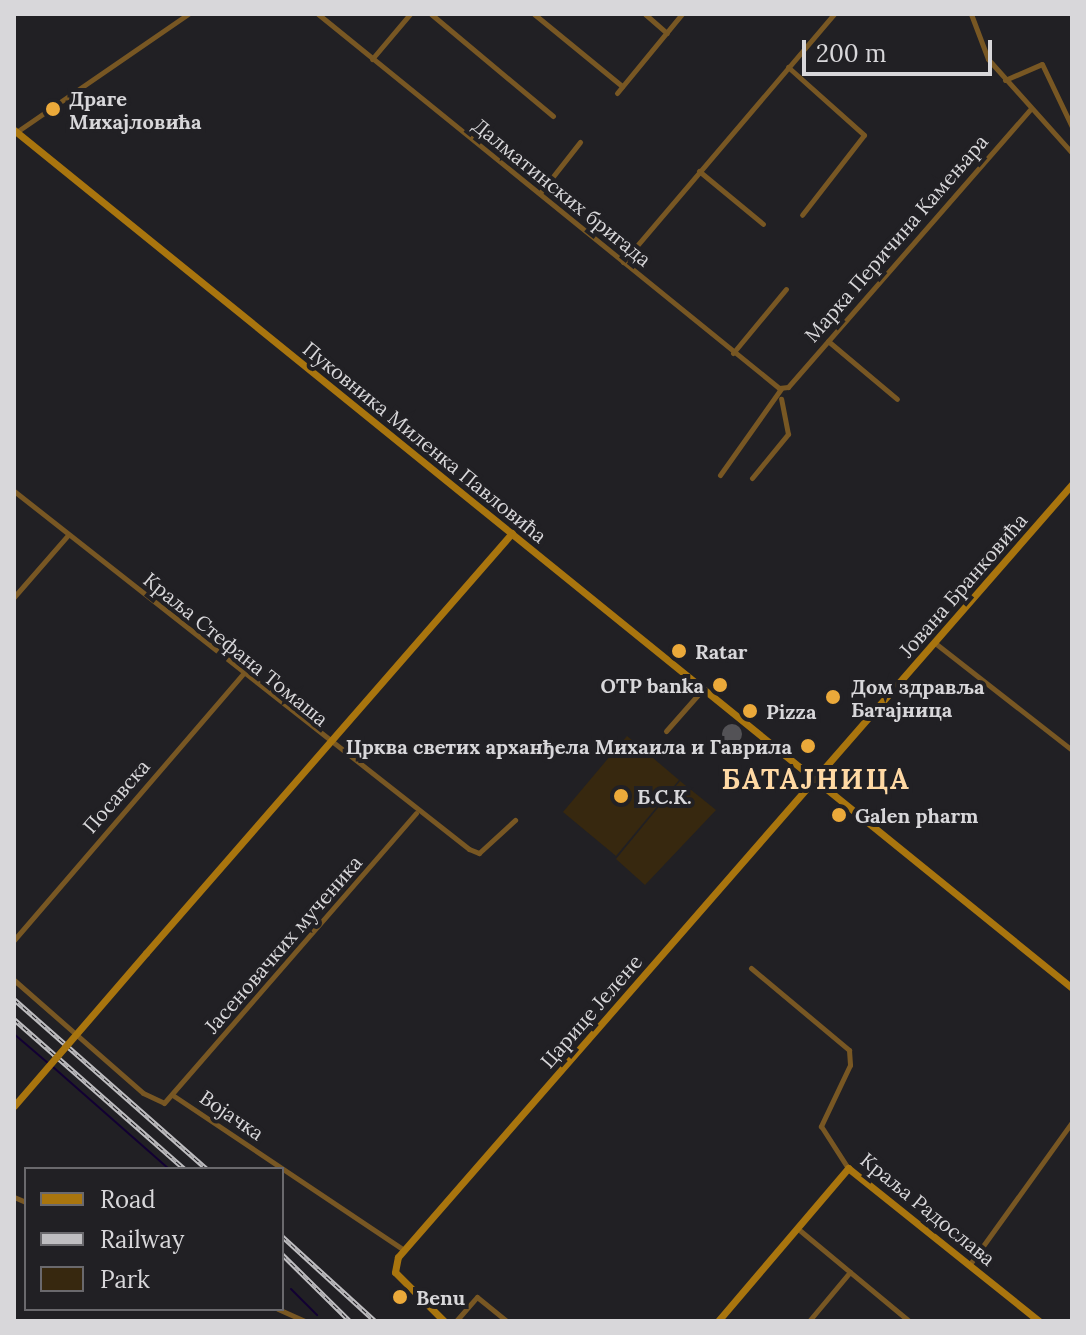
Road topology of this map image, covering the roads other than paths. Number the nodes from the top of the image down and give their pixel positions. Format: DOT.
graph roads {
  1 [pos="188,14"];
  2 [pos="318,14"];
  3 [pos="410,14"];
  4 [pos="431,14"];
  5 [pos="534,14"];
  6 [pos="645,14"];
  7 [pos="682,14"];
  8 [pos="834,14"];
  9 [pos="971,14"];
  10 [pos="667,33"];
  11 [pos="372,59"];
  12 [pos="788,67"];
  13 [pos="1005,80"];
  14 [pos="622,86"];
  15 [pos="617,93"];
  16 [pos="1030,110"];
  17 [pos="553,116"];
  18 [pos="1072,127"];
  19 [pos="15,132"];
  20 [pos="580,142"];
  21 [pos="1072,153"];
  22 [pos="699,171"];
  23 [pos="540,193"];
  24 [pos="802,215"];
  25 [pos="763,224"];
  26 [pos="623,262"];
  27 [pos="786,289"];
  28 [pos="828,341"];
  29 [pos="733,353"];
  30 [pos="785,388"];
  31 [pos="781,398"];
  32 [pos="897,399"];
  33 [pos="720,475"];
  34 [pos="752,478"];
  35 [pos="1072,484"];
  36 [pos="14,491"];
  37 [pos="512,533"];
  38 [pos="68,535"];
  39 [pos="14,597"];
  40 [pos="935,643"];
  41 [pos="243,674"];
  42 [pos="704,688"];
  43 [pos="666,731"];
  44 [pos="331,745"];
  45 [pos="1072,750"];
  46 [pos="816,779"];
  47 [pos="416,813"];
  48 [pos="515,820"];
  49 [pos="14,940"];
  50 [pos="751,968"];
  51 [pos="14,980"];
  52 [pos="1072,988"];
  53 [pos="174,1096"];
  54 [pos="14,1106"];
  55 [pos="1072,1122"];
  56 [pos="280,1167"];
  57 [pos="848,1168"];
  58 [pos="284,1170"];
  59 [pos="796,1228"];
  60 [pos="404,1250"];
  61 [pos="970,1264"];
  62 [pos="850,1272"];
  63 [pos="282,1311"];
  64 [pos="305,1321"];
  65 [pos="444,1321"];
  66 [pos="456,1321"];
  67 [pos="507,1321"];
  68 [pos="718,1321"];
  69 [pos="809,1321"];
  70 [pos="909,1321"];
  71 [pos="1039,1321"];
  1 -- 19 [label="street"];
  2 -- 11 [label="street, Далматинских бригада"];
  3 -- 11 [label="street"];
  4 -- 17 [label="street"];
  5 -- 14 [label="street"];
  6 -- 10 [label="street"];
  7 -- 10 [label="street"];
  8 -- 12 [label="street"];
  9 -- 13 [label="street"];
  10 -- 14 [label="street"];
  11 -- 23 [label="street, Далматинских бригада"];
  12 -- 22 [label="street"];
  12 -- 24 [label="street"];
  13 -- 16 [label="street"];
  13 -- 18 [label="street"];
  14 -- 15 [label="street"];
  16 -- 21 [label="street"];
  16 -- 28 [label="street, Марка Перичина Камењара"];
  19 -- 37 [label="main road, Пуковника Миленка Павловића"];
  20 -- 23 [label="street"];
  22 -- 25 [label="street"];
  22 -- 26 [label="street"];
  23 -- 26 [label="street, Далматинских бригада"];
  26 -- 29 [label="street, Далматинских бригада"];
  27 -- 29 [label="street"];
  28 -- 30 [label="street, Марка Перичина Камењара"];
  28 -- 32 [label="street"];
  29 -- 30 [label="street, Далматинских бригада"];
  30 -- 31 [label="street"];
  31 -- 33 [label="street"];
  31 -- 34 [label="street"];
  35 -- 40 [label="main road, Јована Бранковића"];
  36 -- 38 [label="street, Краља Стефана Томаша"];
  37 -- 42 [label="main road, Пуковника Миленка Павловића"];
  37 -- 44 [label="main road"];
  38 -- 39 [label="street"];
  38 -- 41 [label="street, Краља Стефана Томаша"];
  40 -- 45 [label="street"];
  40 -- 46 [label="main road, Јована Бранковића"];
  41 -- 44 [label="street, Краља Стефана Томаша"];
  41 -- 49 [label="street, Посавска"];
  42 -- 43 [label="street"];
  42 -- 46 [label="main road, Пуковника Миленка Павловића"];
  44 -- 47 [label="street, Краља Стефана Томаша"];
  44 -- 54 [label="main road, bridge"];
  46 -- 52 [label="main road, Пуковника Миленка Павловића"];
  46 -- 60 [label="main road, Царице Јелене"];
  47 -- 48 [label="street, Краља Стефана Томаша"];
  47 -- 53 [label="street, Јасеновачких мученика"];
  50 -- 57 [label="street, Краља Радослава"];
  51 -- 53 [label="street, Војачка"];
  53 -- 56 [label="street, Војачка"];
  55 -- 61 [label="street"];
  57 -- 59 [label="main road"];
  57 -- 61 [label="main road, Краља Радослава"];
  58 -- 60 [label="street, Војачка"];
  59 -- 62 [label="street"];
  59 -- 68 [label="main road"];
  60 -- 65 [label="main road, Царице Јелене"];
  61 -- 71 [label="main road, Краља Радослава"];
  62 -- 69 [label="street"];
  62 -- 70 [label="street"];
  63 -- 64 [label="street"];
  66 -- 67 [label="street"];
}
